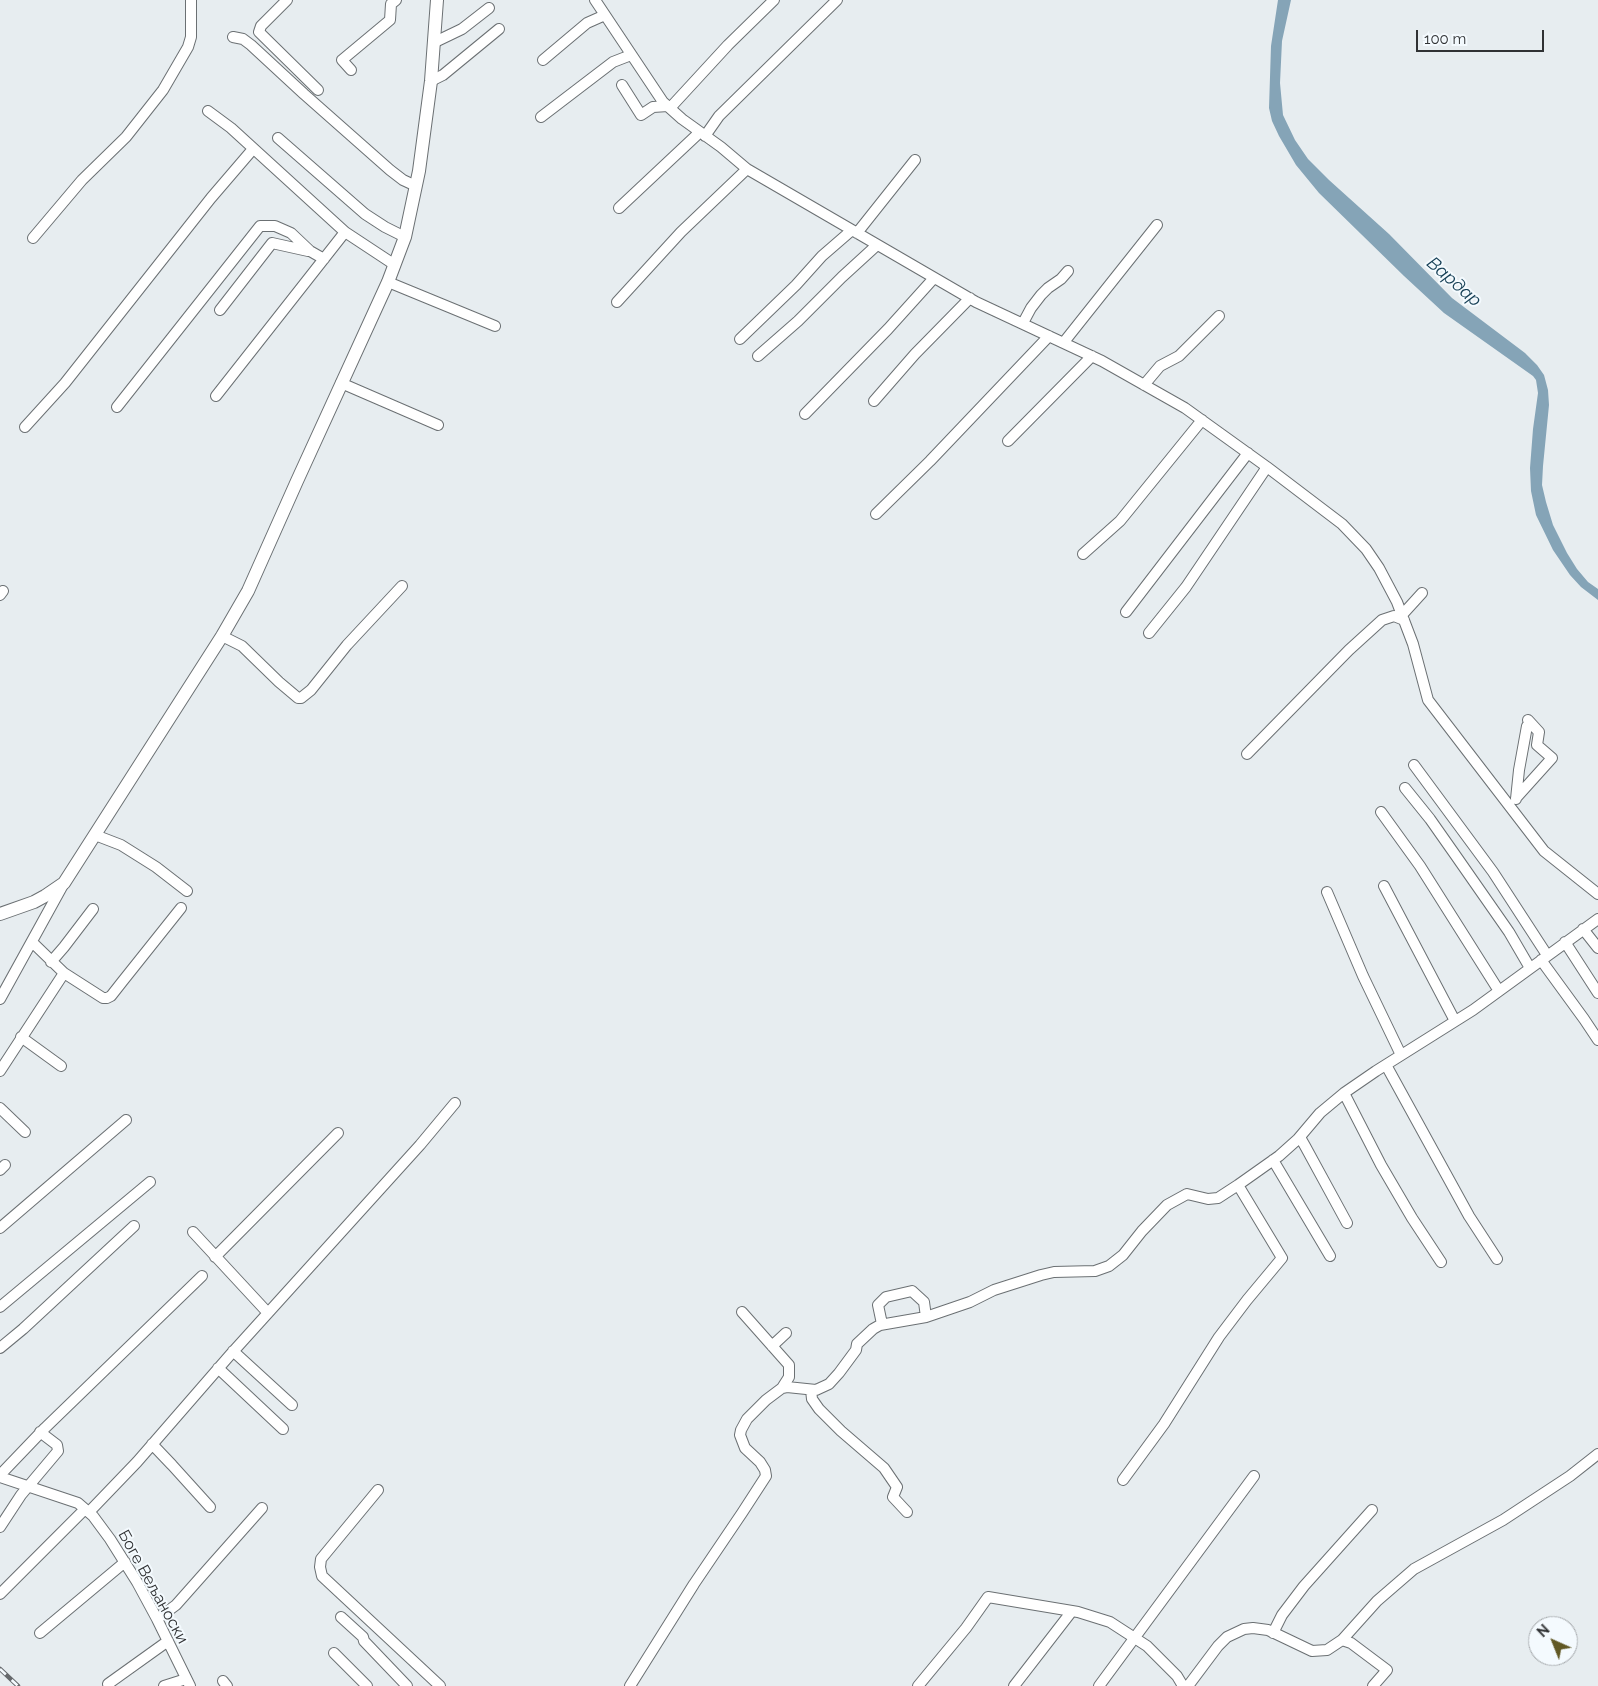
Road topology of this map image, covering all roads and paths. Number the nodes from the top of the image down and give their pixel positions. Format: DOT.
graph roads {
  1 [pos="191,0"];
  2 [pos="288,0"];
  3 [pos="396,0"];
  4 [pos="437,0"];
  5 [pos="595,0"];
  6 [pos="774,0"];
  7 [pos="837,0"];
  8 [pos="490,8"];
  9 [pos="605,15"];
  10 [pos="499,29"];
  11 [pos="233,37"];
  12 [pos="435,42"];
  13 [pos="631,55"];
  14 [pos="543,60"];
  15 [pos="351,70"];
  16 [pos="431,80"];
  17 [pos="622,85"];
  18 [pos="318,90"];
  19 [pos="669,107"];
  20 [pos="208,111"];
  21 [pos="541,117"];
  22 [pos="703,134"];
  23 [pos="278,138"];
  24 [pos="253,149"];
  25 [pos="915,160"];
  26 [pos="748,169"];
  27 [pos="416,186"];
  28 [pos="619,208"];
  29 [pos="1157,225"];
  30 [pos="345,232"];
  31 [pos="854,232"];
  32 [pos="405,237"];
  33 [pos="33,238"];
  34 [pos="877,245"];
  35 [pos="310,251"];
  36 [pos="324,258"];
  37 [pos="395,265"];
  38 [pos="1068,271"];
  39 [pos="934,278"];
  40 [pos="388,282"];
  41 [pos="970,298"];
  42 [pos="617,302"];
  43 [pos="220,310"];
  44 [pos="1219,316"];
  45 [pos="1023,323"];
  46 [pos="495,326"];
  47 [pos="1049,336"];
  48 [pos="740,339"];
  49 [pos="1064,342"];
  50 [pos="758,356"];
  51 [pos="1092,356"];
  52 [pos="341,383"];
  53 [pos="1144,385"];
  54 [pos="216,396"];
  55 [pos="874,401"];
  56 [pos="118,407"];
  57 [pos="805,414"];
  58 [pos="1202,420"];
  59 [pos="438,425"];
  60 [pos="25,427"];
  61 [pos="1008,441"];
  62 [pos="1248,453"];
  63 [pos="1268,467"];
  64 [pos="876,514"];
  65 [pos="1083,554"];
  66 [pos="402,586"];
  67 [pos="1422,593"];
  68 [pos="1126,612"];
  69 [pos="1403,618"];
  70 [pos="1149,633"];
  71 [pos="222,636"];
  72 [pos="1247,754"];
  73 [pos="1414,765"];
  74 [pos="1405,788"];
  75 [pos="1516,798"];
  76 [pos="1381,812"];
  77 [pos="1519,819"];
  78 [pos="95,835"];
  79 [pos="64,883"];
  80 [pos="1384,886"];
  81 [pos="187,891"];
  82 [pos="1327,892"];
  83 [pos="1598,894"];
  84 [pos="181,908"];
  85 [pos="92,909"];
  86 [pos="0,914"];
  87 [pos="1598,919"];
  88 [pos="1583,929"];
  89 [pos="32,942"];
  90 [pos="1565,942"];
  91 [pos="1598,948"];
  92 [pos="1544,957"];
  93 [pos="51,962"];
  94 [pos="1530,968"];
  95 [pos="64,973"];
  96 [pos="1499,991"];
  97 [pos="1598,993"];
  98 [pos="0,1000"];
  99 [pos="1455,1021"];
  100 [pos="21,1037"];
  101 [pos="1598,1040"];
  102 [pos="1400,1055"];
  103 [pos="1386,1064"];
  104 [pos="61,1066"];
  105 [pos="0,1071"];
  106 [pos="1344,1092"];
  107 [pos="455,1103"];
  108 [pos="0,1108"];
  109 [pos="126,1120"];
  110 [pos="25,1132"];
  111 [pos="338,1133"];
  112 [pos="1298,1139"];
  113 [pos="1273,1160"];
  114 [pos="150,1182"];
  115 [pos="1238,1185"];
  116 [pos="1347,1223"];
  117 [pos="134,1226"];
  118 [pos="0,1228"];
  119 [pos="193,1232"];
  120 [pos="1330,1256"];
  121 [pos="216,1257"];
  122 [pos="1497,1259"];
  123 [pos="1441,1262"];
  124 [pos="202,1276"];
  125 [pos="0,1307"];
  126 [pos="268,1312"];
  127 [pos="742,1312"];
  128 [pos="926,1317"];
  129 [pos="882,1324"];
  130 [pos="786,1333"];
  131 [pos="772,1346"];
  132 [pos="0,1348"];
  133 [pos="233,1351"];
  134 [pos="218,1368"];
  135 [pos="782,1388"];
  136 [pos="811,1390"];
  137 [pos="292,1405"];
  138 [pos="283,1429"];
  139 [pos="40,1432"];
  140 [pos="152,1444"];
  141 [pos="1598,1454"];
  142 [pos="0,1476"];
  143 [pos="1254,1476"];
  144 [pos="1123,1480"];
  145 [pos="28,1487"];
  146 [pos="378,1490"];
  147 [pos="210,1507"];
  148 [pos="262,1508"];
  149 [pos="1372,1510"];
  150 [pos="87,1511"];
  151 [pos="907,1512"];
  152 [pos="0,1528"];
  153 [pos="125,1562"];
  154 [pos="0,1594"];
  155 [pos="1072,1611"];
  156 [pos="157,1618"];
  157 [pos="342,1622"];
  158 [pos="40,1633"];
  159 [pos="1273,1633"];
  160 [pos="1134,1638"];
  161 [pos="1342,1640"];
  162 [pos="168,1641"];
  163 [pos="334,1653"];
  164 [pos="188,1682"];
  165 [pos="108,1684"];
  166 [pos="164,1686"];
  167 [pos="367,1686"];
  168 [pos="408,1686"];
  169 [pos="440,1686"];
  170 [pos="630,1686"];
  171 [pos="918,1686"];
  172 [pos="1014,1686"];
  173 [pos="1099,1686"];
  174 [pos="1184,1686"];
  175 [pos="1188,1686"];
  176 [pos="1373,1686"];
  1 -- 33 [label="street"];
  2 -- 18 [label="street"];
  3 -- 15 [label="street"];
  4 -- 12 [label="main road"];
  5 -- 9 [label="street"];
  6 -- 19 [label="street"];
  7 -- 22 [label="street"];
  8 -- 12 [label="street"];
  9 -- 13 [label="street"];
  9 -- 14 [label="street"];
  10 -- 16 [label="street"];
  11 -- 27 [label="street"];
  12 -- 16 [label="main road"];
  13 -- 19 [label="street"];
  13 -- 21 [label="street"];
  16 -- 27 [label="main road"];
  17 -- 19 [label="street"];
  19 -- 22 [label="street"];
  20 -- 24 [label="street"];
  22 -- 26 [label="street"];
  22 -- 28 [label="street"];
  23 -- 32 [label="street"];
  24 -- 30 [label="street"];
  24 -- 60 [label="street"];
  25 -- 31 [label="street"];
  26 -- 31 [label="street"];
  26 -- 42 [label="street"];
  27 -- 32 [label="main road"];
  29 -- 49 [label="street"];
  30 -- 36 [label="street"];
  30 -- 37 [label="street"];
  31 -- 34 [label="street"];
  31 -- 48 [label="street"];
  32 -- 37 [label="main road"];
  34 -- 39 [label="street"];
  34 -- 50 [label="street"];
  35 -- 36 [label="street"];
  35 -- 43 [label="street"];
  35 -- 56 [label="street"];
  36 -- 54 [label="street"];
  37 -- 40 [label="main road"];
  38 -- 45 [label="street"];
  39 -- 41 [label="street"];
  39 -- 57 [label="street"];
  40 -- 46 [label="street"];
  40 -- 52 [label="main road"];
  41 -- 45 [label="street"];
  41 -- 55 [label="street"];
  44 -- 53 [label="street"];
  45 -- 47 [label="street"];
  47 -- 49 [label="street"];
  47 -- 64 [label="street"];
  49 -- 51 [label="street"];
  51 -- 53 [label="street"];
  51 -- 61 [label="street"];
  52 -- 59 [label="street"];
  52 -- 71 [label="main road"];
  53 -- 58 [label="street"];
  58 -- 62 [label="street"];
  58 -- 65 [label="street"];
  62 -- 63 [label="street"];
  62 -- 68 [label="street"];
  63 -- 69 [label="street"];
  63 -- 70 [label="street"];
  66 -- 71 [label="street"];
  67 -- 69 [label="street"];
  69 -- 72 [label="street"];
  69 -- 77 [label="street"];
  71 -- 78 [label="main road"];
  73 -- 92 [label="street"];
  74 -- 94 [label="street"];
  75 -- 75 [label="street"];
  75 -- 77 [label="street"];
  76 -- 96 [label="street"];
  77 -- 83 [label="street"];
  78 -- 79 [label="main road"];
  78 -- 81 [label="street"];
  79 -- 86 [label="main road"];
  79 -- 89 [label="street"];
  80 -- 99 [label="street"];
  82 -- 102 [label="street"];
  84 -- 95 [label="street"];
  85 -- 93 [label="street"];
  87 -- 88 [label="street"];
  88 -- 90 [label="street"];
  88 -- 91 [label="street"];
  89 -- 93 [label="street"];
  89 -- 98 [label="street"];
  90 -- 92 [label="street"];
  90 -- 97 [label="street"];
  92 -- 94 [label="street"];
  92 -- 101 [label="street"];
  93 -- 95 [label="street"];
  94 -- 96 [label="street"];
  95 -- 100 [label="street"];
  96 -- 99 [label="street"];
  99 -- 102 [label="street"];
  100 -- 104 [label="street"];
  100 -- 105 [label="street"];
  102 -- 103 [label="street"];
  103 -- 106 [label="street"];
  103 -- 122 [label="street"];
  106 -- 112 [label="street"];
  106 -- 123 [label="street"];
  107 -- 126 [label="street"];
  108 -- 110 [label="street"];
  109 -- 118 [label="street"];
  111 -- 121 [label="street"];
  112 -- 113 [label="street"];
  112 -- 116 [label="street"];
  113 -- 115 [label="street"];
  113 -- 120 [label="street"];
  114 -- 125 [label="street"];
  115 -- 128 [label="street"];
  115 -- 144 [label="street"];
  117 -- 132 [label="street"];
  119 -- 121 [label="street"];
  121 -- 126 [label="street"];
  124 -- 139 [label="street"];
  126 -- 133 [label="street"];
  127 -- 131 [label="street"];
  128 -- 129 [label="street"];
  128 -- 129 [label="street"];
  129 -- 136 [label="street"];
  130 -- 131 [label="street"];
  131 -- 135 [label="street"];
  133 -- 134 [label="street"];
  133 -- 137 [label="street"];
  134 -- 138 [label="street"];
  134 -- 140 [label="street"];
  135 -- 136 [label="street"];
  135 -- 170 [label="street"];
  136 -- 151 [label="street"];
  139 -- 142 [label="street"];
  139 -- 145 [label="street"];
  140 -- 147 [label="street"];
  140 -- 150 [label="street"];
  141 -- 161 [label="street"];
  142 -- 145 [label="street, Боге Вељаноски"];
  143 -- 160 [label="street"];
  145 -- 150 [label="street, Боге Вељаноски"];
  145 -- 152 [label="street"];
  146 -- 169 [label="street"];
  148 -- 156 [label="street"];
  149 -- 159 [label="street"];
  150 -- 153 [label="street, Боге Вељаноски"];
  150 -- 154 [label="street"];
  153 -- 156 [label="street, Боге Вељаноски"];
  153 -- 158 [label="street"];
  155 -- 160 [label="street"];
  155 -- 171 [label="street"];
  155 -- 172 [label="street"];
  156 -- 162 [label="street, Боге Вељаноски"];
  157 -- 168 [label="street"];
  159 -- 161 [label="street"];
  159 -- 175 [label="street"];
  160 -- 173 [label="street"];
  160 -- 174 [label="street"];
  161 -- 176 [label="street"];
  162 -- 164 [label="street, Боге Вељаноски"];
  162 -- 165 [label="street"];
  163 -- 167 [label="street"];
  164 -- 166 [label="street"];
}
